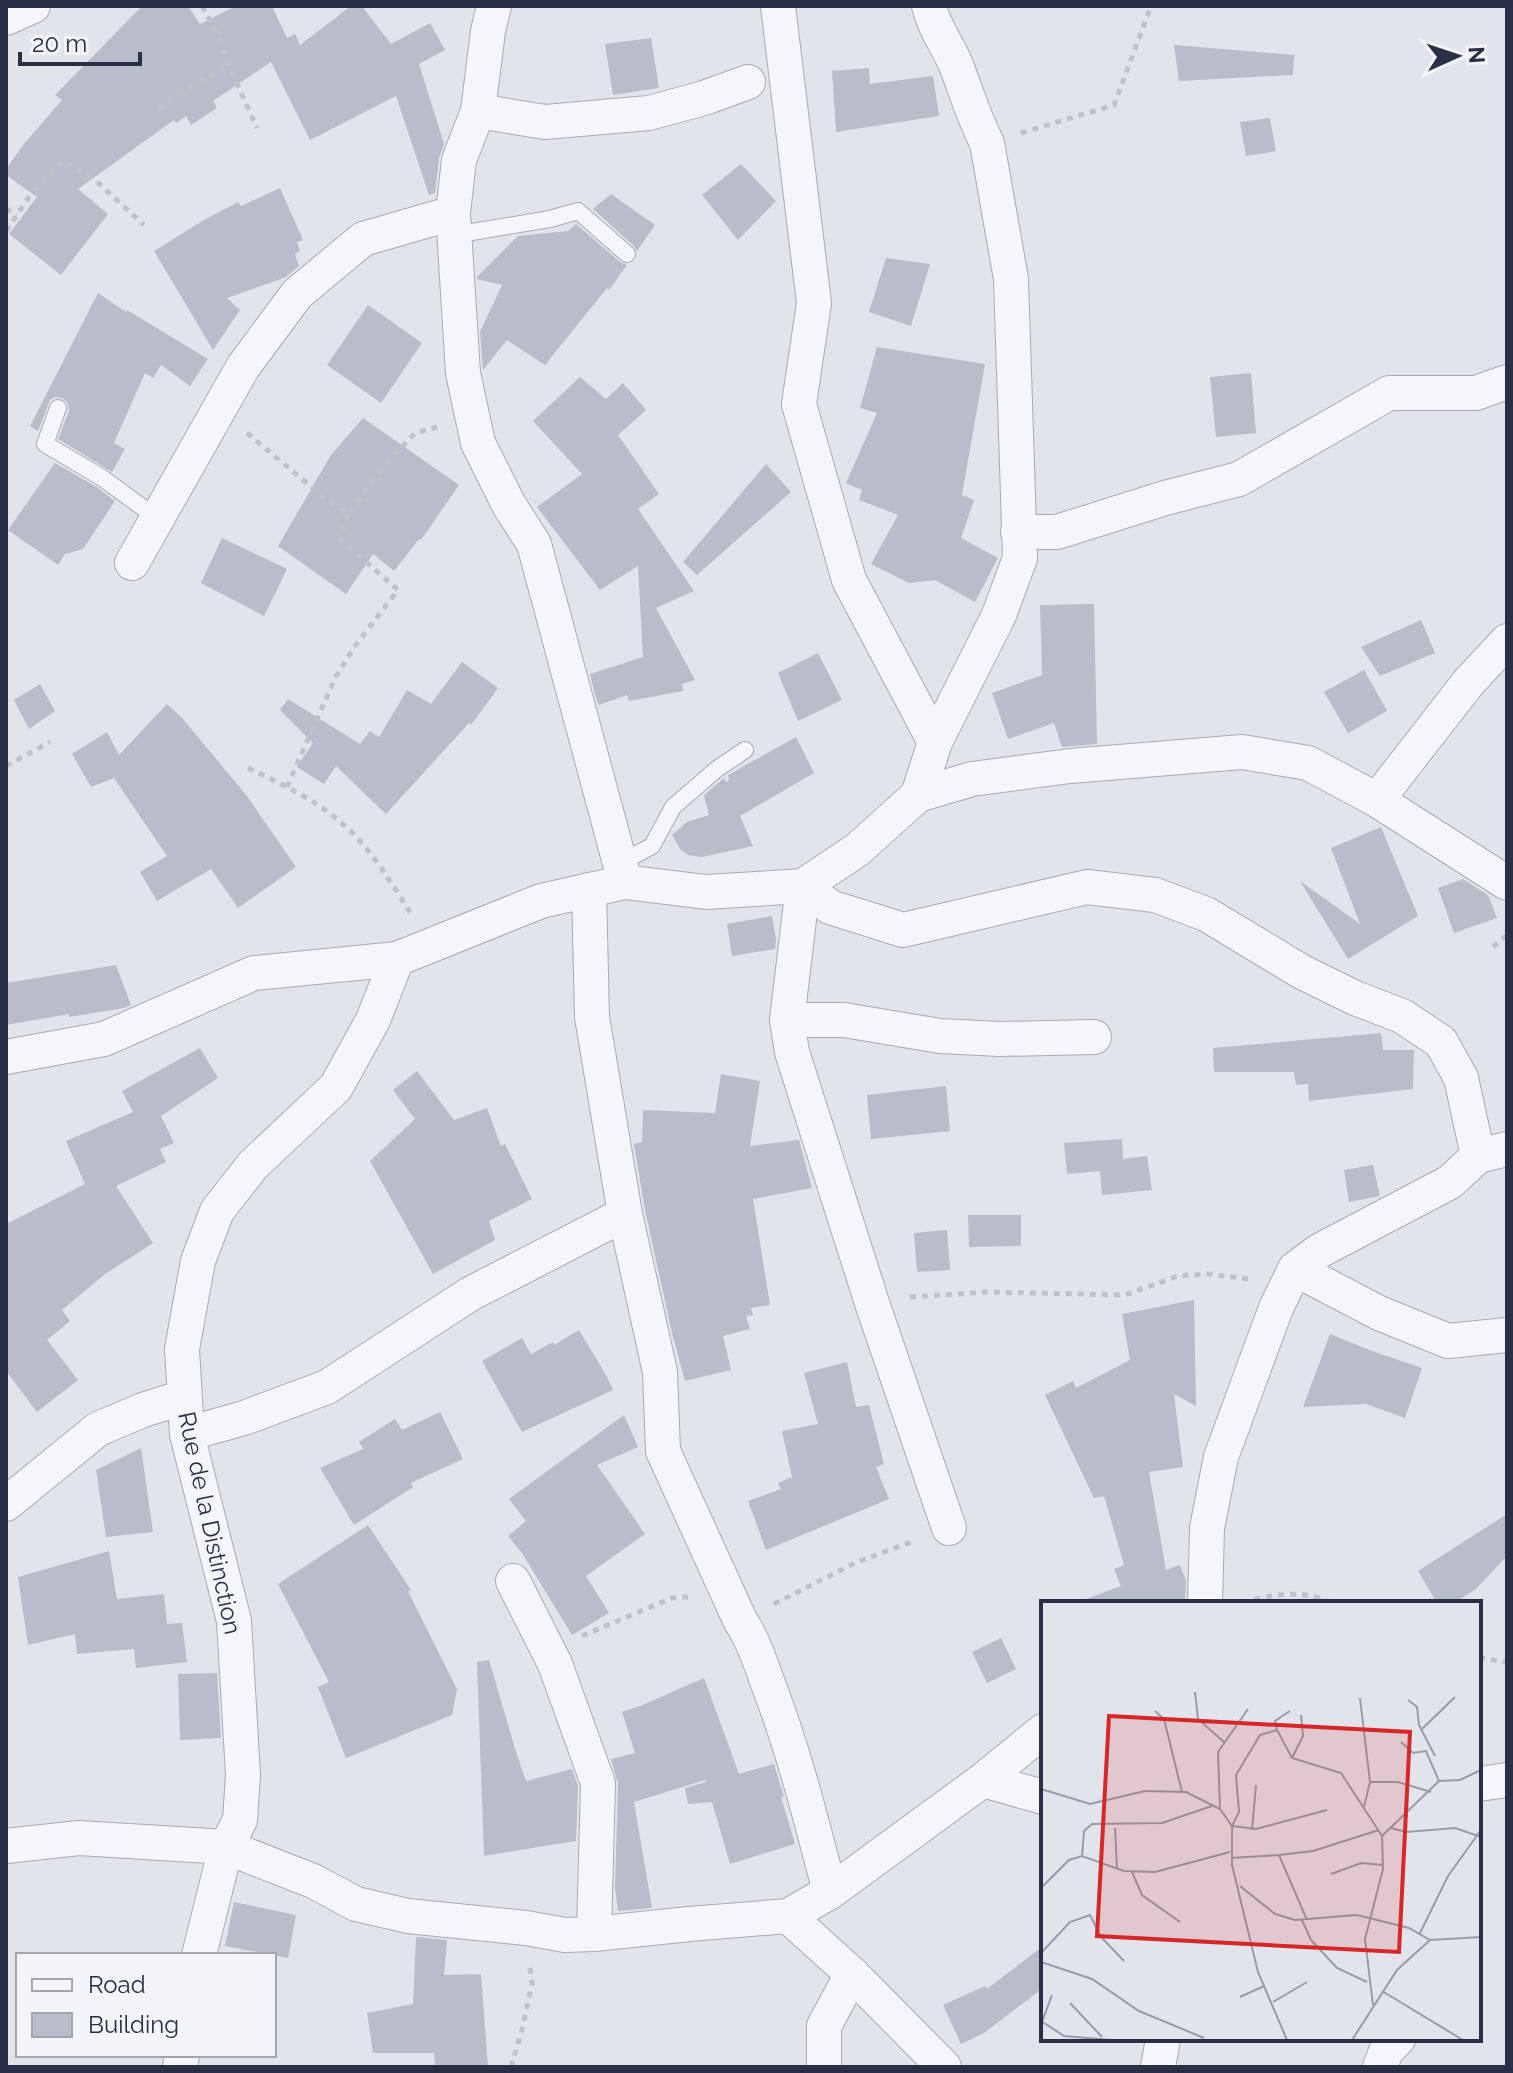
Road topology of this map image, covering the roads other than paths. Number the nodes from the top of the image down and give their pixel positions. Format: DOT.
graph roads {
  1 [pos="33,6"];
  2 [pos="494,6"];
  3 [pos="778,6"];
  4 [pos="929,6"];
  5 [pos="6,18"];
  6 [pos="748,82"];
  7 [pos="478,111"];
  8 [pos="454,224"];
  9 [pos="627,254"];
  10 [pos="1507,382"];
  11 [pos="58,408"];
  12 [pos="157,518"];
  13 [pos="1018,532"];
  14 [pos="132,563"];
  15 [pos="1507,641"];
  16 [pos="935,742"];
  17 [pos="745,750"];
  18 [pos="918,795"];
  19 [pos="1377,800"];
  20 [pos="622,872"];
  21 [pos="1507,883"];
  22 [pos="803,886"];
  23 [pos="589,890"];
  24 [pos="397,959"];
  25 [pos="787,1020"];
  26 [pos="1094,1037"];
  27 [pos="6,1057"];
  28 [pos="1492,1153"];
  29 [pos="625,1214"];
  30 [pos="1295,1269"];
  31 [pos="1507,1335"];
  32 [pos="184,1397"];
  33 [pos="187,1434"];
  34 [pos="6,1504"];
  35 [pos="949,1528"];
  36 [pos="513,1581"];
  37 [pos="1205,1601"];
  38 [pos="1041,1733"];
  39 [pos="983,1780"];
  40 [pos="1507,1780"];
  41 [pos="1481,1784"];
  42 [pos="1041,1796"];
  43 [pos="6,1846"];
  44 [pos="226,1847"];
  45 [pos="830,1892"];
  46 [pos="788,1916"];
  47 [pos="594,1934"];
  48 [pos="200,1953"];
  49 [pos="852,1974"];
  50 [pos="1163,2041"];
  51 [pos="1396,2041"];
  52 [pos="824,2067"];
  53 [pos="944,2067"];
  54 [pos="1158,2067"];
  55 [pos="1380,2067"];
  1 -- 5 [label="street"];
  2 -- 7 [label="street"];
  3 -- 16 [label="street"];
  4 -- 13 [label="street"];
  6 -- 7 [label="street"];
  7 -- 8 [label="street"];
  8 -- 9 [label="lane"];
  8 -- 12 [label="street"];
  8 -- 20 [label="street"];
  10 -- 13 [label="street"];
  11 -- 12 [label="lane"];
  12 -- 14 [label="street"];
  13 -- 16 [label="street"];
  15 -- 19 [label="street"];
  16 -- 18 [label="street"];
  17 -- 20 [label="lane"];
  18 -- 19 [label="street"];
  18 -- 22 [label="street"];
  19 -- 21 [label="street"];
  20 -- 22 [label="street"];
  20 -- 23 [label="street"];
  22 -- 25 [label="street"];
  22 -- 28 [label="street"];
  23 -- 24 [label="street"];
  23 -- 29 [label="street"];
  24 -- 27 [label="street"];
  24 -- 32 [label="street, Rue de la Distinction"];
  25 -- 26 [label="street"];
  25 -- 35 [label="street"];
  28 -- 30 [label="street"];
  29 -- 33 [label="street"];
  29 -- 45 [label="street"];
  30 -- 31 [label="street"];
  30 -- 37 [label="street"];
  32 -- 33 [label="street, Rue de la Distinction"];
  32 -- 34 [label="street"];
  33 -- 44 [label="street, Rue de la Distinction"];
  36 -- 47 [label="street"];
  38 -- 39 [label="street"];
  39 -- 42 [label="street"];
  39 -- 45 [label="street"];
  40 -- 41 [label="street"];
  43 -- 44 [label="street"];
  44 -- 47 [label="street"];
  44 -- 48 [label="street, Rue de la Distinction"];
  45 -- 46 [label="street"];
  46 -- 47 [label="street"];
  46 -- 49 [label="street"];
  49 -- 52 [label="street"];
  49 -- 53 [label="street"];
  50 -- 54 [label="street"];
  51 -- 55 [label="street"];
}
